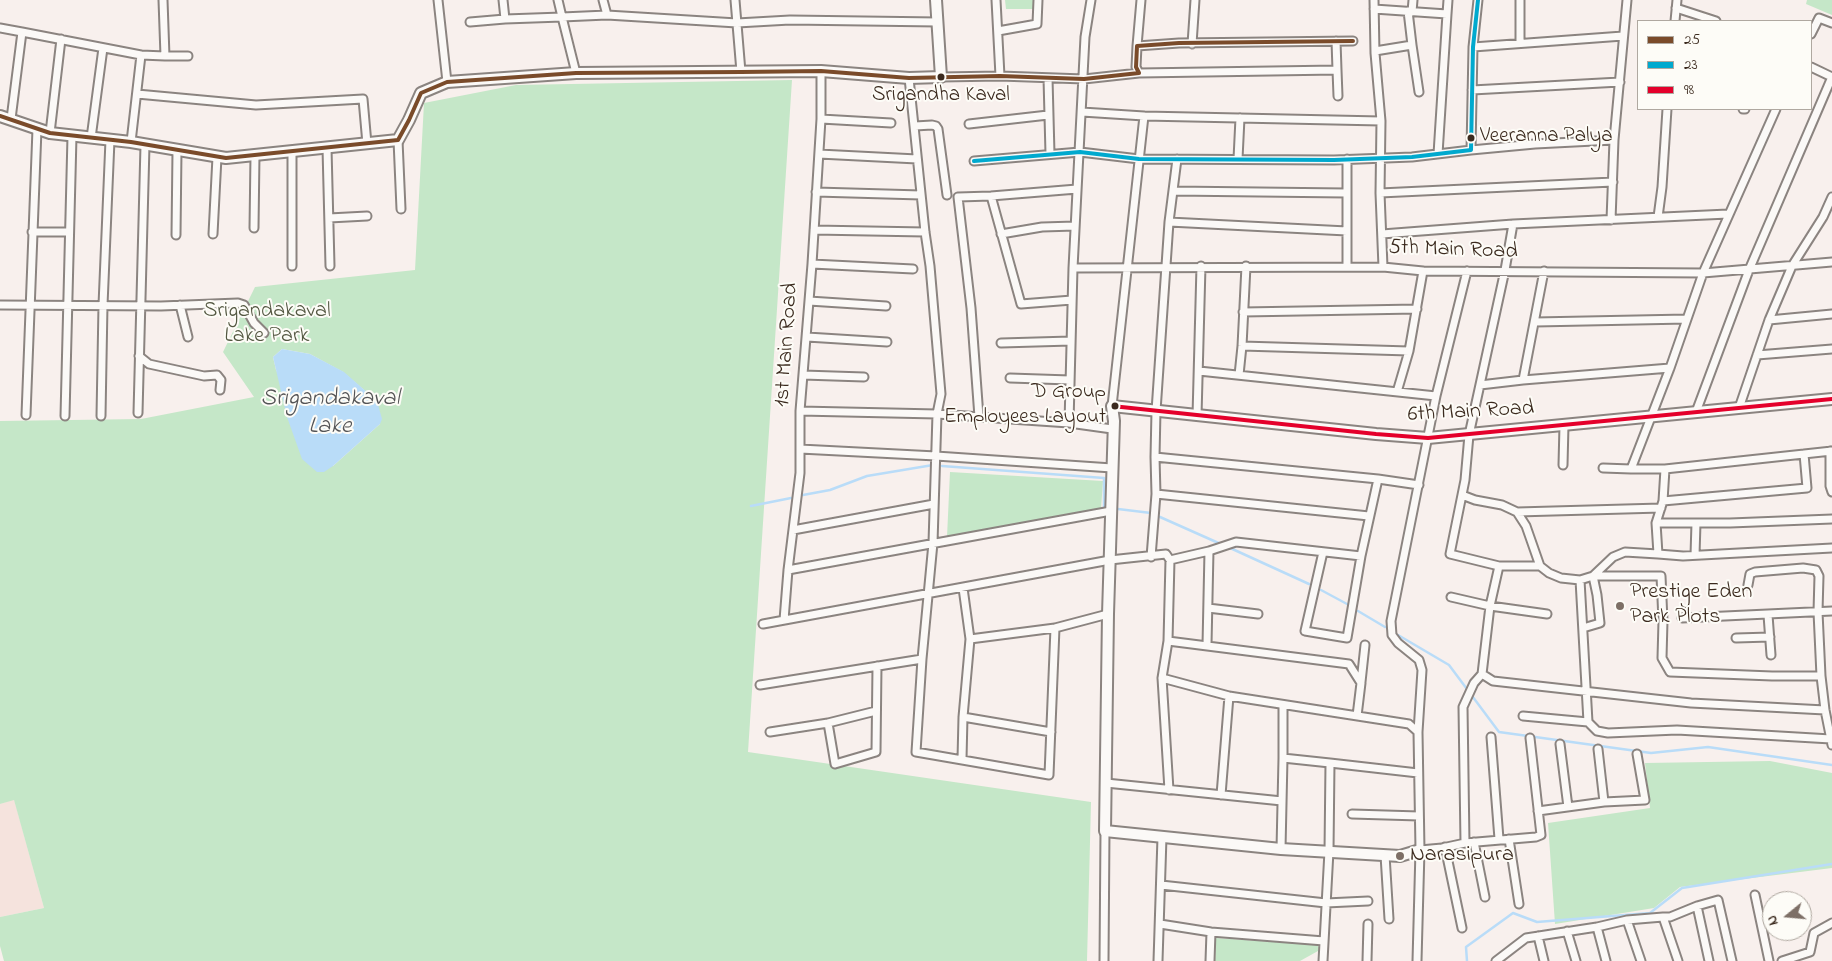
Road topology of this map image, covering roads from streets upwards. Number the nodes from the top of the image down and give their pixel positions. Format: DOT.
graph roads {
  1 [pos="162,0"];
  2 [pos="438,0"];
  3 [pos="503,0"];
  4 [pos="558,0"];
  5 [pos="603,0"];
  6 [pos="735,0"];
  7 [pos="936,0"];
  8 [pos="996,0"];
  9 [pos="1038,0"];
  10 [pos="1091,0"];
  11 [pos="1141,0"];
  12 [pos="1195,0"];
  13 [pos="1374,0"];
  14 [pos="1413,0"];
  15 [pos="1448,0"];
  16 [pos="1478,0"];
  17 [pos="1520,0"];
  18 [pos="1628,0"];
  19 [pos="1676,4"];
  20 [pos="1374,9"];
  21 [pos="1410,11"];
  22 [pos="1447,14"];
  23 [pos="607,15"];
  24 [pos="562,17"];
  25 [pos="505,19"];
  26 [pos="1675,20"];
  27 [pos="1714,20"];
  28 [pos="470,22"];
  29 [pos="737,22"];
  30 [pos="938,22"];
  31 [pos="1832,23"];
  32 [pos="0,28"];
  33 [pos="998,31"];
  34 [pos="22,32"];
  35 [pos="1812,32"];
  36 [pos="1623,36"];
  37 [pos="60,39"];
  38 [pos="1336,41"];
  39 [pos="1352,41"];
  40 [pos="1520,43"];
  41 [pos="1192,44"];
  42 [pos="1412,45"];
  43 [pos="1137,46"];
  44 [pos="1473,47"];
  45 [pos="103,48"];
  46 [pos="1375,52"];
  47 [pos="141,55"];
  48 [pos="165,56"];
  49 [pos="188,56"];
  50 [pos="1812,67"];
  51 [pos="1337,70"];
  52 [pos="821,71"];
  53 [pos="741,72"];
  54 [pos="576,73"];
  55 [pos="1139,73"];
  56 [pos="1000,76"];
  57 [pos="941,77"];
  58 [pos="1832,77"];
  59 [pos="909,78"];
  60 [pos="1048,78"];
  61 [pos="1084,79"];
  62 [pos="447,82"];
  63 [pos="1620,82"];
  64 [pos="1472,90"];
  65 [pos="1419,92"];
  66 [pos="137,94"];
  67 [pos="1338,96"];
  68 [pos="1666,110"];
  69 [pos="1776,110"];
  70 [pos="1082,112"];
  71 [pos="1048,115"];
  72 [pos="0,116"];
  73 [pos="1144,116"];
  74 [pos="1240,118"];
  75 [pos="11,119"];
  76 [pos="821,119"];
  77 [pos="1381,121"];
  78 [pos="891,123"];
  79 [pos="969,124"];
  80 [pos="915,126"];
  81 [pos="37,129"];
  82 [pos="50,133"];
  83 [pos="72,136"];
  84 [pos="91,138"];
  85 [pos="110,140"];
  86 [pos="398,140"];
  87 [pos="1614,140"];
  88 [pos="131,142"];
  89 [pos="367,144"];
  90 [pos="145,145"];
  91 [pos="326,148"];
  92 [pos="1471,150"];
  93 [pos="177,151"];
  94 [pos="292,152"];
  95 [pos="1080,152"];
  96 [pos="819,154"];
  97 [pos="1050,154"];
  98 [pos="1438,154"];
  99 [pos="254,155"];
  100 [pos="217,157"];
  101 [pos="917,159"];
  102 [pos="1140,159"];
  103 [pos="1177,159"];
  104 [pos="1381,159"];
  105 [pos="1238,160"];
  106 [pos="1346,160"];
  107 [pos="974,161"];
  108 [pos="1613,182"];
  109 [pos="1078,189"];
  110 [pos="1173,191"];
  111 [pos="816,192"];
  112 [pos="1346,193"];
  113 [pos="1380,193"];
  114 [pos="921,195"];
  115 [pos="947,195"];
  116 [pos="991,196"];
  117 [pos="1832,197"];
  118 [pos="401,209"];
  119 [pos="1728,214"];
  120 [pos="367,216"];
  121 [pos="1658,217"];
  122 [pos="1823,217"];
  123 [pos="1832,217"];
  124 [pos="329,218"];
  125 [pos="1611,220"];
  126 [pos="1169,222"];
  127 [pos="1513,224"];
  128 [pos="1075,226"];
  129 [pos="254,228"];
  130 [pos="814,230"];
  131 [pos="1347,230"];
  132 [pos="32,232"];
  133 [pos="69,232"];
  134 [pos="925,232"];
  135 [pos="176,234"];
  136 [pos="213,234"];
  137 [pos="1002,234"];
  138 [pos="1382,234"];
  139 [pos="1832,262"];
  140 [pos="812,264"];
  141 [pos="292,266"];
  142 [pos="330,266"];
  143 [pos="1128,266"];
  144 [pos="1167,266"];
  145 [pos="1201,266"];
  146 [pos="1246,266"];
  147 [pos="1792,266"];
  148 [pos="1347,267"];
  149 [pos="1383,267"];
  150 [pos="1073,268"];
  151 [pos="913,270"];
  152 [pos="1423,270"];
  153 [pos="1505,270"];
  154 [pos="1748,270"];
  155 [pos="1466,271"];
  156 [pos="1544,271"];
  157 [pos="1703,273"];
  158 [pos="1072,300"];
  159 [pos="809,301"];
  160 [pos="67,304"];
  161 [pos="0,305"];
  162 [pos="29,305"];
  163 [pos="102,305"];
  164 [pos="141,305"];
  165 [pos="180,305"];
  166 [pos="886,306"];
  167 [pos="1417,309"];
  168 [pos="1244,312"];
  169 [pos="1832,314"];
  170 [pos="1687,319"];
  171 [pos="1769,320"];
  172 [pos="1535,322"];
  173 [pos="264,333"];
  174 [pos="188,337"];
  175 [pos="807,337"];
  176 [pos="1071,341"];
  177 [pos="887,342"];
  178 [pos="1001,343"];
  179 [pos="1242,346"];
  180 [pos="1832,349"];
  181 [pos="1409,350"];
  182 [pos="1757,355"];
  183 [pos="139,356"];
  184 [pos="1670,368"];
  185 [pos="1199,371"];
  186 [pos="804,375"];
  187 [pos="1239,375"];
  188 [pos="864,377"];
  189 [pos="1010,378"];
  190 [pos="1070,380"];
  191 [pos="1523,380"];
  192 [pos="1480,385"];
  193 [pos="220,390"];
  194 [pos="1397,392"];
  195 [pos="1436,396"];
  196 [pos="1832,399"];
  197 [pos="1112,406"];
  198 [pos="1739,408"];
  199 [pos="800,411"];
  200 [pos="1156,412"];
  201 [pos="1696,412"];
  202 [pos="138,413"];
  203 [pos="937,414"];
  204 [pos="26,415"];
  205 [pos="65,416"];
  206 [pos="101,416"];
  207 [pos="1197,416"];
  208 [pos="1651,416"];
  209 [pos="979,417"];
  210 [pos="1069,423"];
  211 [pos="1564,425"];
  212 [pos="1112,429"];
  213 [pos="1469,435"];
  214 [pos="1428,438"];
  215 [pos="800,449"];
  216 [pos="1831,451"];
  217 [pos="1804,454"];
  218 [pos="936,456"];
  219 [pos="1155,457"];
  220 [pos="1563,465"];
  221 [pos="1112,468"];
  222 [pos="1602,468"];
  223 [pos="1631,469"];
  224 [pos="1665,469"];
  225 [pos="1378,479"];
  226 [pos="1419,485"];
  227 [pos="1832,492"];
  228 [pos="1156,494"];
  229 [pos="1462,495"];
  230 [pos="934,504"];
  231 [pos="1662,504"];
  232 [pos="1111,511"];
  233 [pos="1517,512"];
  234 [pos="1369,516"];
  235 [pos="1832,519"];
  236 [pos="1656,523"];
  237 [pos="1696,523"];
  238 [pos="793,530"];
  239 [pos="933,543"];
  240 [pos="1832,548"];
  241 [pos="1209,551"];
  242 [pos="1323,552"];
  243 [pos="1658,554"];
  244 [pos="1696,555"];
  245 [pos="1361,556"];
  246 [pos="1151,557"];
  247 [pos="1110,560"];
  248 [pos="1170,560"];
  249 [pos="1499,566"];
  250 [pos="1540,566"];
  251 [pos="788,570"];
  252 [pos="1593,576"];
  253 [pos="1580,580"];
  254 [pos="1748,585"];
  255 [pos="963,588"];
  256 [pos="929,592"];
  257 [pos="1451,597"];
  258 [pos="1490,606"];
  259 [pos="1208,608"];
  260 [pos="1832,610"];
  261 [pos="1818,612"];
  262 [pos="1108,614"];
  263 [pos="1258,614"];
  264 [pos="1547,614"];
  265 [pos="1768,615"];
  266 [pos="1682,618"];
  267 [pos="784,620"];
  268 [pos="762,624"];
  269 [pos="1055,628"];
  270 [pos="1582,628"];
  271 [pos="1770,637"];
  272 [pos="1736,638"];
  273 [pos="970,639"];
  274 [pos="1168,641"];
  275 [pos="1207,645"];
  276 [pos="1365,645"];
  277 [pos="1771,655"];
  278 [pos="922,659"];
  279 [pos="876,666"];
  280 [pos="1482,674"];
  281 [pos="1821,676"];
  282 [pos="1162,678"];
  283 [pos="1361,683"];
  284 [pos="760,686"];
  285 [pos="1586,693"];
  286 [pos="1229,696"];
  287 [pos="1283,705"];
  288 [pos="876,710"];
  289 [pos="1825,710"];
  290 [pos="1357,716"];
  291 [pos="1523,716"];
  292 [pos="963,717"];
  293 [pos="1588,722"];
  294 [pos="828,723"];
  295 [pos="770,732"];
  296 [pos="1051,732"];
  297 [pos="1418,732"];
  298 [pos="1491,737"];
  299 [pos="1530,738"];
  300 [pos="1831,742"];
  301 [pos="1560,744"];
  302 [pos="1598,749"];
  303 [pos="1637,754"];
  304 [pos="1283,758"];
  305 [pos="962,759"];
  306 [pos="1330,763"];
  307 [pos="1418,772"];
  308 [pos="1106,783"];
  309 [pos="1169,790"];
  310 [pos="1222,795"];
  311 [pos="1282,801"];
  312 [pos="1604,802"];
  313 [pos="1568,807"];
  314 [pos="1538,811"];
  315 [pos="1352,814"];
  316 [pos="1419,816"];
  317 [pos="1105,831"];
  318 [pos="1162,837"];
  319 [pos="1499,839"];
  320 [pos="1510,839"];
  321 [pos="1465,842"];
  322 [pos="1474,842"];
  323 [pos="1445,847"];
  324 [pos="1281,848"];
  325 [pos="1420,850"];
  326 [pos="1329,851"];
  327 [pos="1385,855"];
  328 [pos="1160,885"];
  329 [pos="1755,895"];
  330 [pos="1485,897"];
  331 [pos="1368,901"];
  332 [pos="1326,903"];
  333 [pos="1519,904"];
  334 [pos="1697,906"];
  335 [pos="1664,917"];
  336 [pos="1389,919"];
  337 [pos="1627,920"];
  338 [pos="1832,923"];
  339 [pos="1160,924"];
  340 [pos="1368,924"];
  341 [pos="1598,927"];
  342 [pos="1462,928"];
  343 [pos="1567,931"];
  344 [pos="1211,932"];
  345 [pos="1538,936"];
  346 [pos="1324,941"];
  347 [pos="1810,952"];
  348 [pos="1501,960"];
  349 [pos="1104,961"];
  350 [pos="1158,961"];
  351 [pos="1210,961"];
  352 [pos="1323,961"];
  353 [pos="1367,961"];
  354 [pos="1417,961"];
  355 [pos="1544,961"];
  356 [pos="1576,961"];
  357 [pos="1606,961"];
  358 [pos="1641,961"];
  359 [pos="1678,961"];
  360 [pos="1710,961"];
  361 [pos="1732,961"];
  362 [pos="1769,961"];
  363 [pos="1782,961"];
  364 [pos="1812,961"];
  1 -- 48 [label="street"];
  2 -- 62 [label="street"];
  3 -- 25 [label="street"];
  4 -- 24 [label="street"];
  5 -- 23 [label="street"];
  6 -- 29 [label="street"];
  7 -- 30 [label="street"];
  8 -- 33 [label="street"];
  9 -- 33 [label="street"];
  10 -- 61 [label="street"];
  11 -- 43 [label="street"];
  12 -- 41 [label="street"];
  13 -- 20 [label="street"];
  14 -- 21 [label="street"];
  15 -- 22 [label="street"];
  16 -- 44 [label="street"];
  17 -- 40 [label="street"];
  18 -- 36 [label="street"];
  19 -- 26 [label="street"];
  19 -- 27 [label="street"];
  20 -- 21 [label="street"];
  20 -- 46 [label="street"];
  21 -- 22 [label="street"];
  21 -- 42 [label="street"];
  22 -- 98 [label="street"];
  23 -- 24 [label="street"];
  23 -- 29 [label="street"];
  24 -- 25 [label="street"];
  24 -- 54 [label="street"];
  25 -- 28 [label="street"];
  29 -- 30 [label="street"];
  29 -- 53 [label="street"];
  30 -- 57 [label="street"];
  31 -- 35 [label="street"];
  32 -- 34 [label="street"];
  33 -- 56 [label="street"];
  34 -- 37 [label="street"];
  34 -- 75 [label="street"];
  36 -- 40 [label="street"];
  36 -- 63 [label="street"];
  37 -- 45 [label="street"];
  37 -- 82 [label="street"];
  38 -- 39 [label="street"];
  38 -- 41 [label="street"];
  38 -- 51 [label="street"];
  40 -- 44 [label="street"];
  41 -- 43 [label="street"];
  42 -- 46 [label="street"];
  42 -- 65 [label="street"];
  43 -- 55 [label="street"];
  44 -- 64 [label="street"];
  45 -- 47 [label="street"];
  45 -- 84 [label="street"];
  46 -- 77 [label="street"];
  47 -- 48 [label="street"];
  47 -- 66 [label="street"];
  48 -- 49 [label="street"];
  50 -- 58 [label="street"];
  51 -- 55 [label="street"];
  51 -- 67 [label="street"];
  52 -- 53 [label="street"];
  52 -- 59 [label="street"];
  52 -- 76 [label="street, 1st Main Road"];
  53 -- 54 [label="street"];
  54 -- 62 [label="street"];
  55 -- 61 [label="street"];
  56 -- 57 [label="street"];
  56 -- 60 [label="street"];
  57 -- 59 [label="street"];
  58 -- 154 [label="street"];
  59 -- 80 [label="street"];
  60 -- 61 [label="street"];
  60 -- 71 [label="street"];
  61 -- 70 [label="street"];
  62 -- 86 [label="street"];
  63 -- 64 [label="street"];
  63 -- 87 [label="street"];
  64 -- 92 [label="street"];
  66 -- 88 [label="street"];
  66 -- 89 [label="street"];
  68 -- 121 [label="street"];
  69 -- 119 [label="street"];
  70 -- 73 [label="street"];
  70 -- 95 [label="street"];
  71 -- 79 [label="street"];
  71 -- 97 [label="street"];
  72 -- 75 [label="street"];
  73 -- 74 [label="street"];
  73 -- 102 [label="street"];
  74 -- 77 [label="street"];
  74 -- 105 [label="street"];
  75 -- 81 [label="street"];
  76 -- 78 [label="street"];
  76 -- 96 [label="street, 1st Main Road"];
  77 -- 104 [label="street"];
  80 -- 101 [label="street"];
  80 -- 115 [label="street"];
  81 -- 82 [label="street"];
  81 -- 132 [label="street"];
  82 -- 83 [label="street"];
  83 -- 84 [label="street"];
  83 -- 133 [label="street"];
  84 -- 85 [label="street"];
  85 -- 88 [label="street"];
  85 -- 163 [label="street"];
  86 -- 89 [label="street"];
  86 -- 118 [label="street"];
  87 -- 92 [label="street"];
  87 -- 108 [label="street"];
  88 -- 90 [label="street"];
  89 -- 91 [label="street"];
  90 -- 93 [label="street"];
  90 -- 164 [label="street"];
  91 -- 94 [label="street"];
  91 -- 124 [label="street"];
  92 -- 98 [label="street"];
  93 -- 100 [label="street"];
  93 -- 135 [label="street"];
  94 -- 99 [label="street"];
  94 -- 141 [label="street"];
  95 -- 97 [label="street"];
  95 -- 102 [label="street"];
  95 -- 109 [label="street"];
  96 -- 101 [label="street"];
  96 -- 111 [label="street, 1st Main Road"];
  97 -- 107 [label="street"];
  98 -- 104 [label="street"];
  99 -- 100 [label="street"];
  99 -- 129 [label="street"];
  100 -- 136 [label="street"];
  101 -- 114 [label="street"];
  102 -- 103 [label="street"];
  102 -- 143 [label="street"];
  103 -- 105 [label="street"];
  103 -- 110 [label="street"];
  104 -- 106 [label="street"];
  104 -- 113 [label="street"];
  105 -- 106 [label="street"];
  106 -- 112 [label="street"];
  108 -- 113 [label="street"];
  108 -- 125 [label="street"];
  109 -- 116 [label="street"];
  109 -- 128 [label="street"];
  110 -- 112 [label="street"];
  110 -- 126 [label="street"];
  111 -- 114 [label="street"];
  111 -- 130 [label="street, 1st Main Road"];
  112 -- 131 [label="street"];
  113 -- 138 [label="street"];
  114 -- 134 [label="street"];
  116 -- 137 [label="street"];
  116 -- 209 [label="street"];
  117 -- 122 [label="street"];
  119 -- 121 [label="street"];
  119 -- 157 [label="street"];
  120 -- 124 [label="street"];
  121 -- 125 [label="street"];
  122 -- 123 [label="street"];
  122 -- 147 [label="street"];
  124 -- 142 [label="street"];
  125 -- 127 [label="street"];
  126 -- 131 [label="street"];
  126 -- 144 [label="street"];
  127 -- 138 [label="street"];
  127 -- 153 [label="street"];
  128 -- 137 [label="street"];
  128 -- 150 [label="street"];
  130 -- 134 [label="street"];
  130 -- 140 [label="street, 1st Main Road"];
  131 -- 148 [label="street"];
  132 -- 133 [label="street"];
  132 -- 162 [label="street"];
  133 -- 160 [label="street"];
  134 -- 203 [label="street"];
  137 -- 158 [label="street"];
  138 -- 149 [label="street"];
  139 -- 147 [label="street, 5th Main Road"];
  140 -- 151 [label="street"];
  140 -- 159 [label="street, 1st Main Road"];
  143 -- 144 [label="street, 5th Main Road"];
  143 -- 150 [label="street, 5th Main Road"];
  143 -- 197 [label="street"];
  144 -- 145 [label="street, 5th Main Road"];
  144 -- 200 [label="street"];
  145 -- 146 [label="street, 5th Main Road"];
  145 -- 185 [label="street"];
  146 -- 148 [label="street, 5th Main Road"];
  146 -- 168 [label="street"];
  147 -- 154 [label="street, 5th Main Road"];
  147 -- 171 [label="street"];
  148 -- 149 [label="street, 5th Main Road"];
  149 -- 152 [label="street, 5th Main Road"];
  150 -- 158 [label="street"];
  152 -- 155 [label="street, 5th Main Road"];
  152 -- 167 [label="street"];
  153 -- 155 [label="street, 5th Main Road"];
  153 -- 156 [label="street, 5th Main Road"];
  153 -- 192 [label="street"];
  154 -- 157 [label="street, 5th Main Road"];
  154 -- 201 [label="street"];
  155 -- 195 [label="street"];
  156 -- 157 [label="street, 5th Main Road"];
  156 -- 172 [label="street"];
  157 -- 170 [label="street"];
  158 -- 176 [label="street"];
  159 -- 166 [label="street"];
  159 -- 175 [label="street, 1st Main Road"];
  160 -- 162 [label="street"];
  160 -- 163 [label="street"];
  160 -- 205 [label="street"];
  161 -- 162 [label="street"];
  162 -- 204 [label="street"];
  163 -- 164 [label="street"];
  163 -- 206 [label="street"];
  164 -- 165 [label="street"];
  164 -- 183 [label="street"];
  165 -- 173 [label="street"];
  165 -- 174 [label="street"];
  167 -- 168 [label="street"];
  167 -- 181 [label="street"];
  168 -- 179 [label="street"];
  169 -- 171 [label="street"];
  170 -- 172 [label="street"];
  170 -- 184 [label="street"];
  171 -- 182 [label="street"];
  172 -- 191 [label="street"];
  175 -- 177 [label="street"];
  175 -- 186 [label="street, 1st Main Road"];
  176 -- 178 [label="street"];
  176 -- 190 [label="street"];
  179 -- 181 [label="street"];
  179 -- 187 [label="street"];
  180 -- 182 [label="street"];
  181 -- 194 [label="street"];
  182 -- 198 [label="street"];
  183 -- 193 [label="street"];
  183 -- 202 [label="street"];
  184 -- 191 [label="street"];
  184 -- 208 [label="street"];
  185 -- 187 [label="street"];
  185 -- 207 [label="street"];
  186 -- 188 [label="street"];
  186 -- 199 [label="street, 1st Main Road"];
  187 -- 194 [label="street"];
  189 -- 190 [label="street"];
  190 -- 210 [label="street"];
  191 -- 192 [label="street"];
  192 -- 213 [label="street"];
  194 -- 195 [label="street"];
  195 -- 214 [label="street"];
  196 -- 198 [label="street, 6th Main Road"];
  197 -- 200 [label="street, 6th Main Road"];
  197 -- 212 [label="street"];
  198 -- 201 [label="street, 6th Main Road"];
  199 -- 203 [label="street"];
  199 -- 215 [label="street, 1st Main Road"];
  200 -- 207 [label="street, 6th Main Road"];
  200 -- 219 [label="street"];
  201 -- 208 [label="street, 6th Main Road"];
  203 -- 209 [label="street"];
  203 -- 218 [label="street"];
  207 -- 214 [label="street, 6th Main Road"];
  208 -- 211 [label="street, 6th Main Road"];
  208 -- 223 [label="street"];
  209 -- 210 [label="street"];
  210 -- 212 [label="street"];
  211 -- 213 [label="street, 6th Main Road"];
  211 -- 220 [label="street"];
  212 -- 221 [label="street"];
  213 -- 214 [label="street, 6th Main Road"];
  213 -- 229 [label="street"];
  214 -- 226 [label="street"];
  215 -- 218 [label="street"];
  215 -- 238 [label="street, 1st Main Road"];
  216 -- 217 [label="street"];
  216 -- 227 [label="street"];
  217 -- 224 [label="street"];
  217 -- 231 [label="street"];
  218 -- 221 [label="street"];
  218 -- 230 [label="street"];
  219 -- 225 [label="street"];
  219 -- 228 [label="street"];
  221 -- 232 [label="street"];
  222 -- 223 [label="street"];
  223 -- 224 [label="street"];
  224 -- 231 [label="street"];
  225 -- 226 [label="street"];
  225 -- 234 [label="street"];
  226 -- 297 [label="street"];
  228 -- 234 [label="street"];
  228 -- 246 [label="street"];
  229 -- 233 [label="street"];
  229 -- 249 [label="street"];
  230 -- 238 [label="street"];
  230 -- 239 [label="street"];
  231 -- 233 [label="street"];
  231 -- 236 [label="street"];
  232 -- 239 [label="street"];
  232 -- 247 [label="street"];
  233 -- 250 [label="street"];
  234 -- 245 [label="street"];
  235 -- 237 [label="street"];
  236 -- 237 [label="street"];
  236 -- 243 [label="street"];
  237 -- 244 [label="street"];
  238 -- 251 [label="street, 1st Main Road"];
  239 -- 251 [label="street"];
  239 -- 256 [label="street"];
  240 -- 244 [label="street"];
  241 -- 242 [label="street"];
  241 -- 248 [label="street"];
  241 -- 259 [label="street"];
  242 -- 245 [label="street"];
  242 -- 245 [label="street"];
  243 -- 244 [label="street"];
  243 -- 252 [label="street"];
  246 -- 247 [label="street"];
  246 -- 248 [label="street"];
  247 -- 255 [label="street"];
  247 -- 262 [label="street"];
  248 -- 274 [label="street"];
  249 -- 250 [label="street"];
  249 -- 258 [label="street"];
  250 -- 253 [label="street"];
  251 -- 267 [label="street, 1st Main Road"];
  252 -- 253 [label="street"];
  252 -- 270 [label="street"];
  252 -- 281 [label="street"];
  253 -- 270 [label="street"];
  254 -- 261 [label="street"];
  255 -- 256 [label="street"];
  255 -- 273 [label="street"];
  256 -- 267 [label="street"];
  256 -- 278 [label="street"];
  257 -- 258 [label="street"];
  258 -- 264 [label="street"];
  258 -- 280 [label="street"];
  259 -- 263 [label="street"];
  259 -- 275 [label="street"];
  260 -- 261 [label="street"];
  261 -- 265 [label="street"];
  261 -- 281 [label="street"];
  262 -- 269 [label="street"];
  262 -- 308 [label="street"];
  265 -- 266 [label="street"];
  265 -- 271 [label="street"];
  267 -- 268 [label="street"];
  269 -- 273 [label="street"];
  269 -- 296 [label="street"];
  270 -- 285 [label="street"];
  271 -- 272 [label="street"];
  271 -- 277 [label="street"];
  273 -- 292 [label="street"];
  274 -- 275 [label="street"];
  274 -- 282 [label="street"];
  275 -- 283 [label="street"];
  276 -- 283 [label="street"];
  278 -- 279 [label="street"];
  278 -- 305 [label="street"];
  279 -- 284 [label="street"];
  279 -- 288 [label="street"];
  280 -- 285 [label="street"];
  280 -- 321 [label="street"];
  281 -- 289 [label="street"];
  282 -- 286 [label="street"];
  282 -- 309 [label="street"];
  283 -- 290 [label="street"];
  285 -- 289 [label="street"];
  285 -- 293 [label="street"];
  286 -- 287 [label="street"];
  286 -- 310 [label="street"];
  287 -- 290 [label="street"];
  287 -- 304 [label="street"];
  288 -- 294 [label="street"];
  288 -- 294 [label="street"];
  289 -- 300 [label="street"];
  290 -- 297 [label="street"];
  291 -- 293 [label="street"];
  292 -- 296 [label="street"];
  292 -- 305 [label="street"];
  293 -- 300 [label="street"];
  294 -- 295 [label="street"];
  296 -- 305 [label="street"];
  297 -- 307 [label="street"];
  298 -- 319 [label="street"];
  299 -- 314 [label="street"];
  301 -- 313 [label="street"];
  302 -- 312 [label="street"];
  303 -- 312 [label="street"];
  304 -- 306 [label="street"];
  304 -- 311 [label="street"];
  306 -- 307 [label="street"];
  306 -- 326 [label="street"];
  307 -- 316 [label="street"];
  308 -- 309 [label="street"];
  308 -- 317 [label="street"];
  309 -- 310 [label="street"];
  310 -- 311 [label="street"];
  311 -- 324 [label="street"];
  312 -- 313 [label="street"];
  313 -- 314 [label="street"];
  314 -- 320 [label="street"];
  315 -- 316 [label="street"];
  316 -- 325 [label="street"];
  317 -- 318 [label="street"];
  317 -- 349 [label="street"];
  318 -- 324 [label="street"];
  318 -- 328 [label="street"];
  319 -- 320 [label="street"];
  319 -- 322 [label="street"];
  320 -- 333 [label="street"];
  321 -- 322 [label="street"];
  321 -- 323 [label="street"];
  322 -- 330 [label="street"];
  323 -- 325 [label="street"];
  323 -- 342 [label="street"];
  324 -- 326 [label="street"];
  325 -- 327 [label="street"];
  325 -- 354 [label="street"];
  326 -- 327 [label="street"];
  326 -- 332 [label="street"];
  327 -- 336 [label="street"];
  328 -- 332 [label="street"];
  328 -- 339 [label="street"];
  329 -- 362 [label="street"];
  331 -- 332 [label="street"];
  332 -- 346 [label="street"];
  334 -- 335 [label="street"];
  334 -- 360 [label="street"];
  334 -- 361 [label="street"];
  335 -- 337 [label="street"];
  335 -- 359 [label="street"];
  337 -- 341 [label="street"];
  337 -- 358 [label="street"];
  338 -- 347 [label="street"];
  339 -- 344 [label="street"];
  339 -- 350 [label="street"];
  340 -- 353 [label="street"];
  341 -- 343 [label="street"];
  341 -- 357 [label="street"];
  343 -- 345 [label="street"];
  343 -- 356 [label="street"];
  344 -- 346 [label="street"];
  344 -- 351 [label="street"];
  345 -- 348 [label="street"];
  345 -- 355 [label="street"];
  346 -- 352 [label="street"];
  347 -- 363 [label="street"];
  347 -- 364 [label="street"];
}
